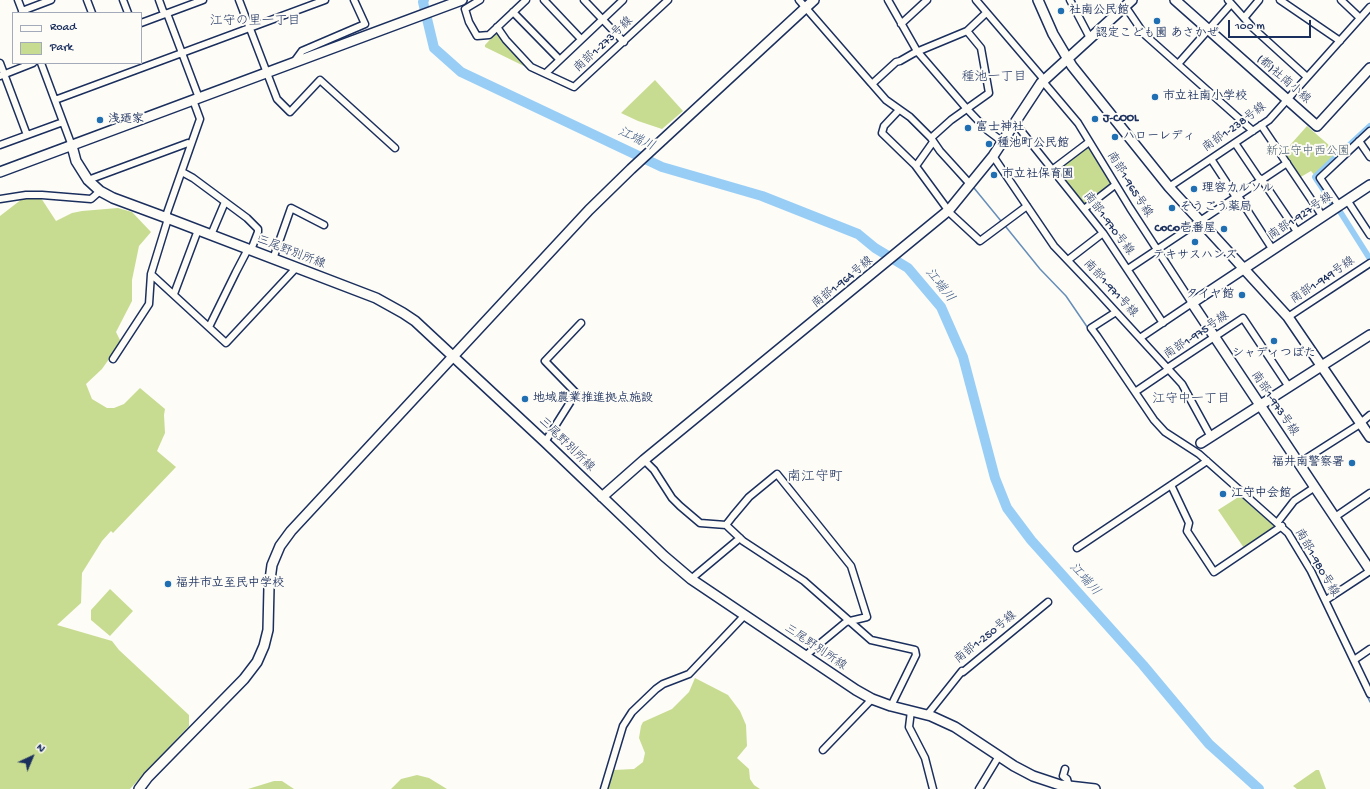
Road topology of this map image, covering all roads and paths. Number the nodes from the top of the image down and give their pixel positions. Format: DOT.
graph roads {
  1 [pos="18,0"];
  2 [pos="51,0"];
  3 [pos="87,0"];
  4 [pos="123,0"];
  5 [pos="159,0"];
  6 [pos="201,0"];
  7 [pos="239,0"];
  8 [pos="325,0"];
  9 [pos="354,0"];
  10 [pos="480,0"];
  11 [pos="526,0"];
  12 [pos="544,0"];
  13 [pos="584,0"];
  14 [pos="624,0"];
  15 [pos="668,0"];
  16 [pos="799,0"];
  17 [pos="814,0"];
  18 [pos="888,0"];
  19 [pos="927,0"];
  20 [pos="976,0"];
  21 [pos="1038,0"];
  22 [pos="1070,0"];
  23 [pos="1175,0"];
  24 [pos="1260,0"];
  25 [pos="1280,0"];
  26 [pos="1341,0"];
  27 [pos="1129,2"];
  28 [pos="1230,2"];
  29 [pos="460,4"];
  30 [pos="806,7"];
  31 [pos="1370,7"];
  32 [pos="22,12"];
  33 [pos="92,12"];
  34 [pos="128,12"];
  35 [pos="513,12"];
  36 [pos="986,13"];
  37 [pos="165,14"];
  38 [pos="1244,18"];
  39 [pos="1360,18"];
  40 [pos="602,20"];
  41 [pos="142,23"];
  42 [pos="901,24"];
  43 [pos="497,27"];
  44 [pos="250,28"];
  45 [pos="1208,30"];
  46 [pos="967,31"];
  47 [pos="1090,38"];
  48 [pos="581,39"];
  49 [pos="1340,41"];
  50 [pos="624,42"];
  51 [pos="917,51"];
  52 [pos="181,53"];
  53 [pos="1067,58"];
  54 [pos="559,59"];
  55 [pos="0,63"];
  56 [pos="293,63"];
  57 [pos="30,64"];
  58 [pos="41,64"];
  59 [pos="1178,64"];
  60 [pos="1370,68"];
  61 [pos="266,72"];
  62 [pos="546,73"];
  63 [pos="2,75"];
  64 [pos="1308,77"];
  65 [pos="1043,80"];
  66 [pos="872,84"];
  67 [pos="196,99"];
  68 [pos="55,100"];
  69 [pos="1287,100"];
  70 [pos="966,109"];
  71 [pos="899,110"];
  72 [pos="63,122"];
  73 [pos="1015,123"];
  74 [pos="1261,125"];
  75 [pos="1253,131"];
  76 [pos="1370,131"];
  77 [pos="28,135"];
  78 [pos="932,140"];
  79 [pos="1359,141"];
  80 [pos="1003,142"];
  81 [pos="1089,142"];
  82 [pos="1234,143"];
  83 [pos="191,144"];
  84 [pos="0,145"];
  85 [pos="72,146"];
  86 [pos="395,148"];
  87 [pos="993,156"];
  88 [pos="1370,157"];
  89 [pos="1211,159"];
  90 [pos="1287,164"];
  91 [pos="916,166"];
  92 [pos="1052,170"];
  93 [pos="0,172"];
  94 [pos="182,172"];
  95 [pos="88,180"];
  96 [pos="1262,180"];
  97 [pos="970,184"];
  98 [pos="1115,185"];
  99 [pos="1370,185"];
  100 [pos="1169,187"];
  101 [pos="100,191"];
  102 [pos="1238,196"];
  103 [pos="0,199"];
  104 [pos="1347,200"];
  105 [pos="225,202"];
  106 [pos="1027,206"];
  107 [pos="1339,206"];
  108 [pos="1084,209"];
  109 [pos="949,210"];
  110 [pos="1323,217"];
  111 [pos="167,218"];
  112 [pos="1201,220"];
  113 [pos="324,225"];
  114 [pos="198,230"];
  115 [pos="1103,233"];
  116 [pos="1298,233"];
  117 [pos="211,235"];
  118 [pos="1370,235"];
  119 [pos="250,250"];
  120 [pos="1157,250"];
  121 [pos="1273,250"];
  122 [pos="273,259"];
  123 [pos="1068,260"];
  124 [pos="1370,263"];
  125 [pos="296,268"];
  126 [pos="1128,269"];
  127 [pos="1245,269"];
  128 [pos="151,274"];
  129 [pos="174,294"];
  130 [pos="1192,303"];
  131 [pos="1116,312"];
  132 [pos="1288,317"];
  133 [pos="581,323"];
  134 [pos="1163,323"];
  135 [pos="209,327"];
  136 [pos="1370,335"];
  137 [pos="1215,336"];
  138 [pos="1140,338"];
  139 [pos="453,356"];
  140 [pos="113,359"];
  141 [pos="1323,366"];
  142 [pos="1167,369"];
  143 [pos="1289,387"];
  144 [pos="1135,392"];
  145 [pos="1260,405"];
  146 [pos="1370,415"];
  147 [pos="1360,422"];
  148 [pos="1211,437"];
  149 [pos="1370,437"];
  150 [pos="544,442"];
  151 [pos="1201,443"];
  152 [pos="1192,448"];
  153 [pos="644,460"];
  154 [pos="1207,461"];
  155 [pos="1299,463"];
  156 [pos="1171,485"];
  157 [pos="1315,487"];
  158 [pos="1370,493"];
  159 [pos="602,497"];
  160 [pos="1335,517"];
  161 [pos="1280,524"];
  162 [pos="726,525"];
  163 [pos="740,538"];
  164 [pos="1077,548"];
  165 [pos="1370,570"];
  166 [pos="691,579"];
  167 [pos="1326,600"];
  168 [pos="1048,602"];
  169 [pos="744,616"];
  170 [pos="848,621"];
  171 [pos="1370,649"];
  172 [pos="805,656"];
  173 [pos="1354,660"];
  174 [pos="1370,694"];
  175 [pos="872,699"];
  176 [pos="891,706"];
  177 [pos="911,711"];
  178 [pos="927,715"];
  179 [pos="823,750"];
  180 [pos="999,756"];
  181 [pos="1053,783"];
  182 [pos="1069,786"];
  183 [pos="139,789"];
  184 [pos="604,789"];
  185 [pos="933,789"];
  186 [pos="979,789"];
  187 [pos="1090,789"];
  1 -- 32 [label="street"];
  2 -- 32 [label="street"];
  3 -- 33 [label="street"];
  4 -- 34 [label="street"];
  5 -- 37 [label="street"];
  6 -- 37 [label="street"];
  7 -- 44 [label="street"];
  8 -- 44 [label="street"];
  9 -- 56 [label="street"];
  10 -- 29 [label="street"];
  11 -- 35 [label="street"];
  12 -- 48 [label="street"];
  13 -- 40 [label="street"];
  14 -- 40 [label="street"];
  15 -- 50 [label="street, 南部1-273号線"];
  16 -- 30 [label="street"];
  17 -- 30 [label="street"];
  18 -- 42 [label="street"];
  19 -- 42 [label="street"];
  20 -- 36 [label="street, 南部1-965号線"];
  21 -- 53 [label="street"];
  22 -- 47 [label="street"];
  23 -- 45 [label="street, (都)社南小線"];
  24 -- 38 [label="street"];
  25 -- 49 [label="street"];
  26 -- 39 [label="street"];
  27 -- 47 [label="street"];
  27 -- 59 [label="street"];
  28 -- 38 [label="street"];
  28 -- 45 [label="street"];
  29 -- 43 [label="street"];
  29 -- 56 [label="street"];
  30 -- 66 [label="street"];
  30 -- 139 [label="street"];
  31 -- 39 [label="street, 南部1-238号線"];
  35 -- 43 [label="street"];
  35 -- 54 [label="street"];
  36 -- 46 [label="street"];
  36 -- 65 [label="street, 南部1-965号線"];
  37 -- 41 [label="street"];
  37 -- 52 [label="street"];
  38 -- 64 [label="street"];
  39 -- 49 [label="street, 南部1-238号線"];
  40 -- 48 [label="street"];
  40 -- 50 [label="street"];
  42 -- 51 [label="street"];
  43 -- 62 [label="street, 南部1-273号線"];
  44 -- 52 [label="street"];
  44 -- 61 [label="street"];
  45 -- 59 [label="street"];
  45 -- 69 [label="street, (都)社南小線"];
  46 -- 51 [label="street"];
  46 -- 70 [label="street"];
  47 -- 53 [label="street"];
  48 -- 54 [label="street"];
  49 -- 64 [label="street, 南部1-238号線"];
  50 -- 62 [label="street, 南部1-273号線"];
  51 -- 66 [label="street"];
  51 -- 70 [label="street"];
  52 -- 67 [label="street"];
  52 -- 68 [label="street"];
  53 -- 65 [label="street, 南部1-964号線"];
  53 -- 100 [label="street"];
  54 -- 62 [label="street"];
  55 -- 63 [label="street"];
  56 -- 61 [label="street"];
  57 -- 63 [label="street"];
  58 -- 68 [label="street"];
  59 -- 75 [label="street"];
  60 -- 69 [label="street, (都)社南小線"];
  61 -- 67 [label="street"];
  61 -- 86 [label="street"];
  63 -- 77 [label="street"];
  64 -- 69 [label="street, 南部1-238号線"];
  65 -- 73 [label="street, 南部1-964号線"];
  65 -- 81 [label="street, 南部1-965号線"];
  66 -- 71 [label="street"];
  67 -- 83 [label="street"];
  67 -- 85 [label="street"];
  68 -- 72 [label="street"];
  69 -- 74 [label="street, 南部1-238号線"];
  70 -- 78 [label="street"];
  70 -- 80 [label="street"];
  71 -- 78 [label="street"];
  71 -- 91 [label="street"];
  72 -- 77 [label="street"];
  72 -- 85 [label="street"];
  73 -- 80 [label="street, 南部1-964号線"];
  73 -- 92 [label="street, 南部1-970号線"];
  74 -- 75 [label="street, 南部1-238号線"];
  74 -- 90 [label="street"];
  75 -- 82 [label="street, 南部1-238号線"];
  76 -- 79 [label="street"];
  77 -- 84 [label="street"];
  78 -- 91 [label="street"];
  78 -- 97 [label="street"];
  79 -- 88 [label="street"];
  79 -- 107 [label="street"];
  80 -- 87 [label="street, 南部1-964号線"];
  81 -- 92 [label="street"];
  81 -- 98 [label="street, 南部1-965号線"];
  82 -- 89 [label="street, 南部1-238号線"];
  82 -- 96 [label="street"];
  83 -- 94 [label="street"];
  83 -- 95 [label="street"];
  85 -- 93 [label="street"];
  85 -- 95 [label="street, 三尾野別所線"];
  87 -- 97 [label="street, 南部1-964号線"];
  87 -- 106 [label="street, 南部1-971号線"];
  89 -- 100 [label="street, 南部1-238号線"];
  89 -- 102 [label="street"];
  90 -- 96 [label="street"];
  90 -- 110 [label="street"];
  91 -- 109 [label="street"];
  92 -- 108 [label="street, 南部1-970号線"];
  94 -- 105 [label="street"];
  94 -- 111 [label="street"];
  95 -- 101 [label="street, 三尾野別所線"];
  96 -- 102 [label="street"];
  96 -- 116 [label="street"];
  97 -- 109 [label="street, 南部1-964号線"];
  98 -- 108 [label="street"];
  98 -- 120 [label="street, 南部1-965号線"];
  99 -- 104 [label="street, 南部1-927号線"];
  100 -- 112 [label="street"];
  101 -- 103 [label="street"];
  101 -- 111 [label="street, 三尾野別所線"];
  102 -- 112 [label="street"];
  102 -- 121 [label="street"];
  104 -- 107 [label="street, 南部1-927号線"];
  104 -- 118 [label="street"];
  105 -- 117 [label="street"];
  105 -- 119 [label="street"];
  106 -- 109 [label="street"];
  106 -- 123 [label="street, 南部1-971号線"];
  107 -- 110 [label="street, 南部1-927号線"];
  108 -- 115 [label="street, 南部1-970号線"];
  109 -- 153 [label="street, 南部1-964号線"];
  110 -- 116 [label="street, 南部1-927号線"];
  111 -- 114 [label="street, 三尾野別所線"];
  111 -- 128 [label="street"];
  112 -- 120 [label="street"];
  112 -- 127 [label="street"];
  113 -- 122 [label="street"];
  114 -- 117 [label="street, 三尾野別所線"];
  114 -- 129 [label="street"];
  115 -- 123 [label="street"];
  115 -- 126 [label="street, 南部1-970号線"];
  116 -- 121 [label="street, 南部1-927号線"];
  117 -- 119 [label="street, 三尾野別所線"];
  119 -- 122 [label="street, 三尾野別所線"];
  119 -- 135 [label="street"];
  120 -- 126 [label="street"];
  120 -- 130 [label="street, 南部1-965号線"];
  121 -- 127 [label="street, 南部1-927号線"];
  122 -- 125 [label="street, 三尾野別所線"];
  123 -- 131 [label="street, 南部1-971号線"];
  124 -- 132 [label="street, 南部1-949号線"];
  125 -- 135 [label="street"];
  125 -- 139 [label="street, 三尾野別所線"];
  126 -- 134 [label="street, 南部1-970号線"];
  127 -- 130 [label="street"];
  127 -- 132 [label="street"];
  128 -- 129 [label="street"];
  128 -- 140 [label="street"];
  129 -- 135 [label="street"];
  130 -- 134 [label="street"];
  130 -- 137 [label="street, 南部1-973号線"];
  131 -- 138 [label="street, 南部1-971号線"];
  131 -- 144 [label="street, 南部1-980号線"];
  132 -- 141 [label="street"];
  133 -- 150 [label="street"];
  134 -- 138 [label="street"];
  136 -- 141 [label="street"];
  137 -- 142 [label="street, 南部1-975号線"];
  137 -- 143 [label="street, 南部1-975号線"];
  137 -- 145 [label="street, 南部1-973号線"];
  138 -- 142 [label="street, 南部1-971号線"];
  139 -- 150 [label="street, 三尾野別所線"];
  139 -- 183 [label="street"];
  141 -- 143 [label="street"];
  141 -- 147 [label="street"];
  142 -- 144 [label="street, 南部1-975号線"];
  142 -- 148 [label="street, 南部1-971号線"];
  143 -- 145 [label="street"];
  144 -- 152 [label="street, 南部1-980号線"];
  145 -- 148 [label="street"];
  145 -- 155 [label="street, 南部1-973号線"];
  146 -- 147 [label="street"];
  147 -- 149 [label="street"];
  147 -- 155 [label="street"];
  148 -- 151 [label="street"];
  150 -- 159 [label="street, 三尾野別所線"];
  151 -- 152 [label="street"];
  152 -- 154 [label="street, 南部1-980号線"];
  153 -- 159 [label="street, 南部1-964号線"];
  153 -- 162 [label="street"];
  154 -- 156 [label="street"];
  154 -- 161 [label="street, 南部1-980号線"];
  155 -- 157 [label="street, 南部1-973号線"];
  156 -- 161 [label="street"];
  156 -- 164 [label="street"];
  157 -- 160 [label="street, 南部1-973号線"];
  157 -- 161 [label="street"];
  158 -- 160 [label="street"];
  159 -- 166 [label="street, 三尾野別所線"];
  160 -- 165 [label="street, 南部1-973号線"];
  161 -- 167 [label="street, 南部1-980号線"];
  162 -- 163 [label="street"];
  162 -- 170 [label="street"];
  163 -- 166 [label="street"];
  163 -- 170 [label="street"];
  165 -- 167 [label="street"];
  166 -- 169 [label="street, 三尾野別所線"];
  167 -- 173 [label="street, 南部1-980号線"];
  168 -- 178 [label="street, 南部1-250号線"];
  169 -- 172 [label="street, 三尾野別所線"];
  169 -- 184 [label="street"];
  170 -- 172 [label="street"];
  170 -- 176 [label="street"];
  171 -- 173 [label="street"];
  172 -- 175 [label="street, 三尾野別所線"];
  173 -- 174 [label="street, 南部1-980号線"];
  175 -- 176 [label="street, 三尾野別所線"];
  175 -- 179 [label="street"];
  176 -- 177 [label="street, 三尾野別所線"];
  177 -- 178 [label="street, 三尾野別所線"];
  177 -- 185 [label="street"];
  178 -- 180 [label="street, 三尾野別所線"];
  180 -- 181 [label="street, 三尾野別所線"];
  180 -- 186 [label="street"];
  181 -- 182 [label="street, 三尾野別所線"];
  181 -- 182 [label="street"];
  182 -- 187 [label="street, 三尾野別所線"];
}
